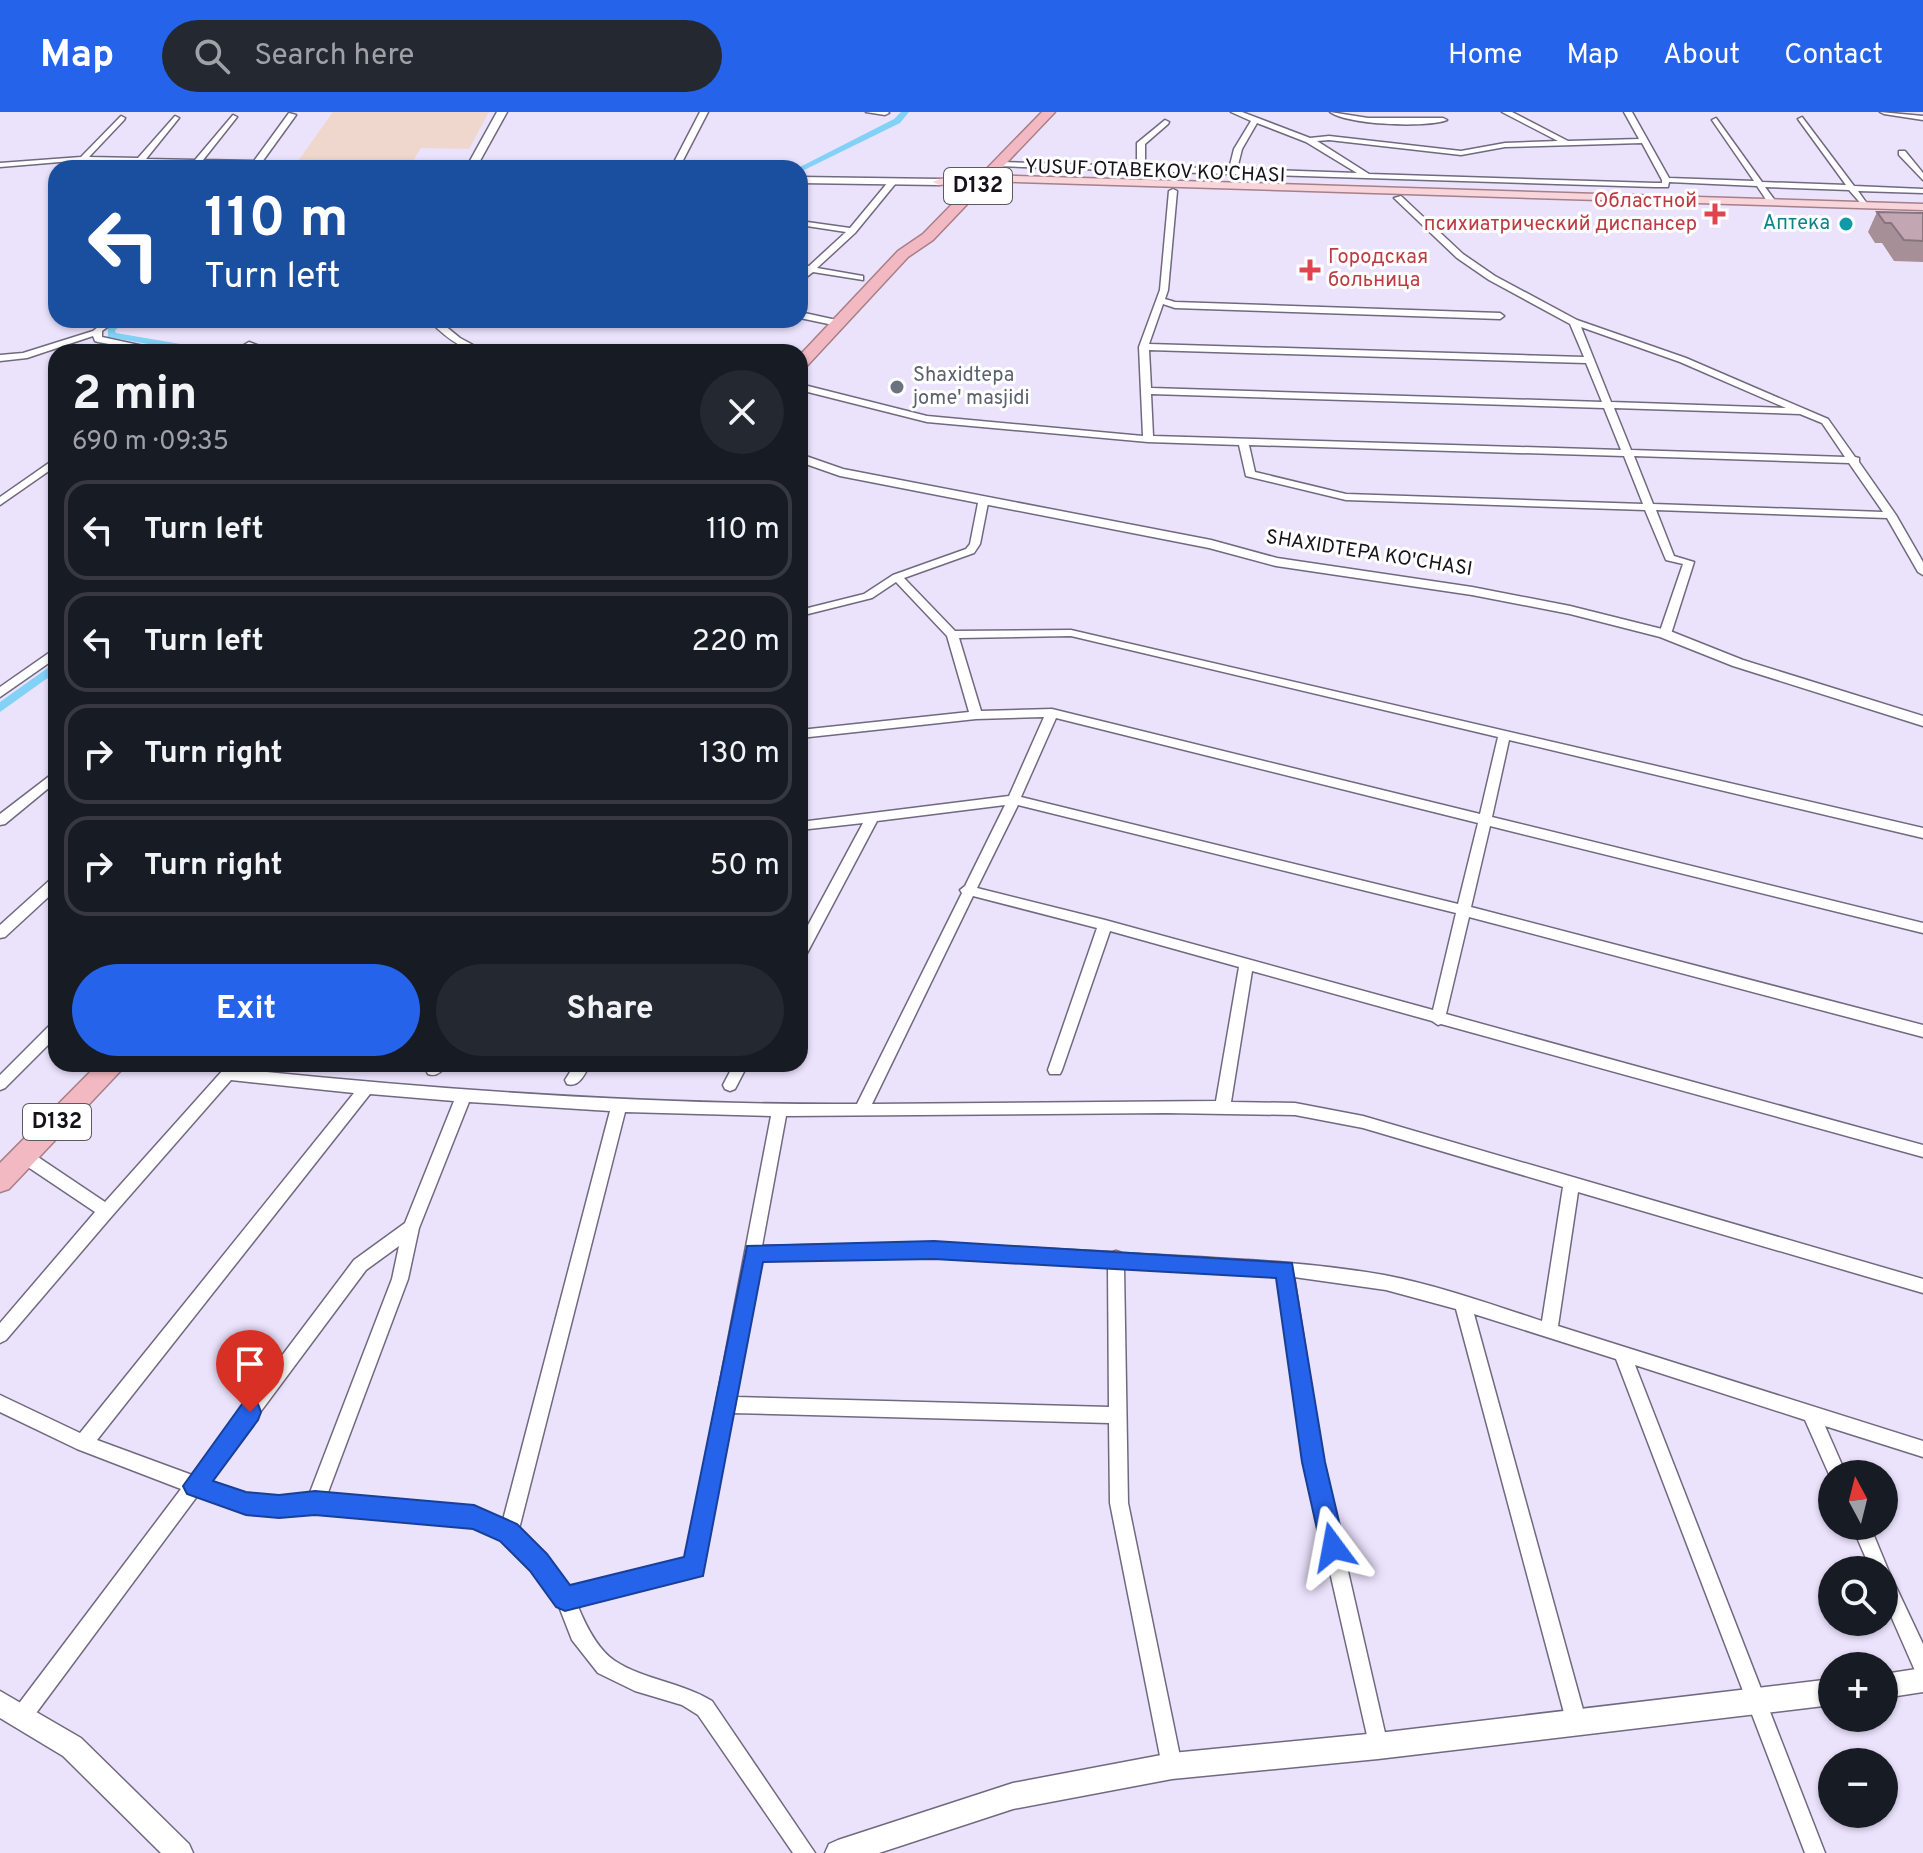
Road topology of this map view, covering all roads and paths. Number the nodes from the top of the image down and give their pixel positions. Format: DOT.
graph roads {
  1 [pos="502,112"];
  2 [pos="704,112"];
  3 [pos="870,112"];
  4 [pos="1036,112"];
  5 [pos="1049,112"];
  6 [pos="1235,112"];
  7 [pos="1334,112"];
  8 [pos="1506,112"];
  9 [pos="1628,112"];
  10 [pos="1884,112"];
  11 [pos="885,113"];
  12 [pos="292,115"];
  13 [pos="233,117"];
  14 [pos="121,118"];
  15 [pos="175,118"];
  16 [pos="1923,118"];
  17 [pos="1802,119"];
  18 [pos="1443,120"];
  19 [pos="1716,120"];
  20 [pos="1255,121"];
  21 [pos="1165,122"];
  22 [pos="1309,140"];
  23 [pos="1643,141"];
  24 [pos="1565,142"];
  25 [pos="1902,153"];
  26 [pos="82,160"];
  27 [pos="141,160"];
  28 [pos="199,160"];
  29 [pos="259,160"];
  30 [pos="475,160"];
  31 [pos="679,160"];
  32 [pos="48,162"];
  33 [pos="998,164"];
  34 [pos="0,165"];
  35 [pos="1141,171"];
  36 [pos="1232,174"];
  37 [pos="1327,176"];
  38 [pos="1369,177"];
  39 [pos="1923,178"];
  40 [pos="808,180"];
  41 [pos="1479,180"];
  42 [pos="1666,180"];
  43 [pos="975,181"];
  44 [pos="939,182"];
  45 [pos="892,183"];
  46 [pos="1760,185"];
  47 [pos="1852,187"];
  48 [pos="1330,190"];
  49 [pos="1173,191"];
  50 [pos="1923,191"];
  51 [pos="1484,194"];
  52 [pos="1398,198"];
  53 [pos="1772,202"];
  54 [pos="1864,205"];
  55 [pos="1923,207"];
  56 [pos="1923,214"];
  57 [pos="808,224"];
  58 [pos="852,231"];
  59 [pos="808,268"];
  60 [pos="811,269"];
  61 [pos="808,272"];
  62 [pos="860,278"];
  63 [pos="1161,301"];
  64 [pos="1500,316"];
  65 [pos="808,317"];
  66 [pos="1574,322"];
  67 [pos="838,323"];
  68 [pos="102,328"];
  69 [pos="443,328"];
  70 [pos="95,333"];
  71 [pos="53,344"];
  72 [pos="124,344"];
  73 [pos="465,344"];
  74 [pos="48,346"];
  75 [pos="1144,347"];
  76 [pos="808,355"];
  77 [pos="0,358"];
  78 [pos="1588,360"];
  79 [pos="808,389"];
  80 [pos="1146,391"];
  81 [pos="1606,405"];
  82 [pos="1802,411"];
  83 [pos="1148,439"];
  84 [pos="1243,442"];
  85 [pos="1625,454"];
  86 [pos="1855,460"];
  87 [pos="808,461"];
  88 [pos="48,467"];
  89 [pos="0,502"];
  90 [pos="983,503"];
  91 [pos="1647,507"];
  92 [pos="1891,515"];
  93 [pos="1921,566"];
  94 [pos="897,577"];
  95 [pos="808,611"];
  96 [pos="1665,634"];
  97 [pos="952,635"];
  98 [pos="48,658"];
  99 [pos="0,693"];
  100 [pos="1052,713"];
  101 [pos="976,715"];
  102 [pos="1923,721"];
  103 [pos="808,733"];
  104 [pos="1504,737"];
  105 [pos="48,782"];
  106 [pos="1014,800"];
  107 [pos="872,818"];
  108 [pos="1484,819"];
  109 [pos="0,821"];
  110 [pos="808,825"];
  111 [pos="1923,833"];
  112 [pos="48,889"];
  113 [pos="967,890"];
  114 [pos="1462,910"];
  115 [pos="1105,925"];
  116 [pos="1923,928"];
  117 [pos="0,933"];
  118 [pos="808,938"];
  119 [pos="1246,964"];
  120 [pos="1438,1019"];
  121 [pos="1923,1031"];
  122 [pos="48,1036"];
  123 [pos="1055,1070"];
  124 [pos="106,1072"];
  125 [pos="578,1072"];
  126 [pos="737,1072"];
  127 [pos="572,1080"];
  128 [pos="0,1084"];
  129 [pos="730,1085"];
  130 [pos="366,1089"];
  131 [pos="464,1096"];
  132 [pos="619,1106"];
  133 [pos="1223,1107"];
  134 [pos="862,1109"];
  135 [pos="780,1110"];
  136 [pos="1923,1151"];
  137 [pos="24,1156"];
  138 [pos="0,1181"];
  139 [pos="1572,1182"];
  140 [pos="106,1211"];
  141 [pos="411,1228"];
  142 [pos="755,1253"];
  143 [pos="1116,1258"];
  144 [pos="1285,1269"];
  145 [pos="1923,1286"];
  146 [pos="1463,1303"];
  147 [pos="1549,1331"];
  148 [pos="0,1335"];
  149 [pos="1622,1354"];
  150 [pos="0,1403"];
  151 [pos="726,1405"];
  152 [pos="1115,1415"];
  153 [pos="1812,1416"];
  154 [pos="83,1443"];
  155 [pos="1923,1449"];
  156 [pos="1831,1460"];
  157 [pos="195,1486"];
  158 [pos="315,1503"];
  159 [pos="509,1532"];
  160 [pos="565,1598"];
  161 [pos="1898,1610"];
  162 [pos="1923,1666"];
  163 [pos="1923,1680"];
  164 [pos="1898,1684"];
  165 [pos="1818,1694"];
  166 [pos="1756,1703"];
  167 [pos="11,1711"];
  168 [pos="1577,1724"];
  169 [pos="1378,1746"];
  170 [pos="1172,1766"];
  171 [pos="180,1853"];
  172 [pos="805,1853"];
  173 [pos="838,1853"];
  174 [pos="1815,1853"];
  1 -- 30 [label="street"];
  2 -- 31 [label="street"];
  3 -- 11 [label="street"];
  4 -- 43 [label="highway, D132"];
  5 -- 33 [label="highway, D132"];
  6 -- 20 [label="street"];
  7 -- 18 [label="street"];
  8 -- 24 [label="street"];
  9 -- 23 [label="street"];
  10 -- 16 [label="street"];
  12 -- 29 [label="street"];
  13 -- 28 [label="street"];
  14 -- 26 [label="street"];
  15 -- 27 [label="street"];
  17 -- 47 [label="street"];
  19 -- 46 [label="street"];
  20 -- 22 [label="street"];
  20 -- 36 [label="street"];
  21 -- 35 [label="street"];
  22 -- 24 [label="street"];
  22 -- 38 [label="street"];
  23 -- 24 [label="street"];
  23 -- 42 [label="street"];
  25 -- 39 [label="street"];
  32 -- 34 [label="street"];
  33 -- 35 [label="street"];
  33 -- 43 [label="highway, D132"];
  35 -- 36 [label="street"];
  36 -- 37 [label="street"];
  37 -- 38 [label="street"];
  37 -- 48 [label="street"];
  38 -- 41 [label="street"];
  40 -- 45 [label="street"];
  41 -- 42 [label="street"];
  41 -- 51 [label="street"];
  42 -- 46 [label="street"];
  43 -- 44 [label="main road, YUSUF OTABEKOV KO'CHASI"];
  43 -- 48 [label="main road, YUSUF OTABEKOV KO'CHASI"];
  43 -- 49 [label="main road, YUSUF OTABEKOV KO'CHASI"];
  43 -- 67 [label="highway, D132"];
  44 -- 45 [label="street"];
  45 -- 58 [label="street"];
  46 -- 47 [label="street"];
  46 -- 53 [label="street"];
  47 -- 50 [label="street"];
  47 -- 54 [label="street"];
  48 -- 51 [label="main road, YUSUF OTABEKOV KO'CHASI"];
  49 -- 52 [label="main road, YUSUF OTABEKOV KO'CHASI"];
  49 -- 63 [label="street"];
  51 -- 53 [label="main road, YUSUF OTABEKOV KO'CHASI"];
  52 -- 56 [label="main road, YUSUF OTABEKOV KO'CHASI"];
  52 -- 66 [label="street"];
  53 -- 54 [label="main road, YUSUF OTABEKOV KO'CHASI"];
  54 -- 55 [label="main road, YUSUF OTABEKOV KO'CHASI"];
  57 -- 58 [label="street"];
  58 -- 60 [label="street"];
  59 -- 60 [label="street"];
  60 -- 61 [label="street"];
  60 -- 62 [label="street"];
  63 -- 64 [label="street"];
  63 -- 75 [label="street"];
  65 -- 67 [label="street"];
  66 -- 78 [label="street"];
  66 -- 82 [label="street"];
  67 -- 76 [label="highway, D132"];
  68 -- 70 [label="street"];
  69 -- 73 [label="street"];
  70 -- 71 [label="street"];
  70 -- 72 [label="street"];
  74 -- 77 [label="street"];
  75 -- 78 [label="street"];
  75 -- 80 [label="street"];
  78 -- 81 [label="street"];
  79 -- 83 [label="street"];
  80 -- 81 [label="street"];
  80 -- 83 [label="street"];
  81 -- 82 [label="street"];
  81 -- 85 [label="street"];
  82 -- 86 [label="street"];
  83 -- 84 [label="street"];
  84 -- 85 [label="street"];
  84 -- 91 [label="street"];
  85 -- 86 [label="street"];
  85 -- 91 [label="street"];
  86 -- 92 [label="street"];
  87 -- 90 [label="street, SHAXIDTEPA KO'CHASI"];
  88 -- 89 [label="street"];
  90 -- 94 [label="street"];
  90 -- 96 [label="street, SHAXIDTEPA KO'CHASI"];
  91 -- 92 [label="street"];
  91 -- 96 [label="street"];
  92 -- 93 [label="street"];
  94 -- 95 [label="street"];
  94 -- 97 [label="street"];
  96 -- 102 [label="street, SHAXIDTEPA KO'CHASI"];
  97 -- 101 [label="street"];
  97 -- 104 [label="street"];
  98 -- 99 [label="street"];
  100 -- 101 [label="street"];
  100 -- 106 [label="street"];
  100 -- 108 [label="street"];
  101 -- 103 [label="street"];
  104 -- 108 [label="street"];
  104 -- 111 [label="street"];
  105 -- 109 [label="street"];
  106 -- 107 [label="street"];
  106 -- 113 [label="street"];
  106 -- 114 [label="street"];
  107 -- 110 [label="street"];
  107 -- 118 [label="street"];
  108 -- 114 [label="street"];
  108 -- 116 [label="street"];
  112 -- 117 [label="street"];
  113 -- 115 [label="street"];
  113 -- 134 [label="street"];
  114 -- 120 [label="street"];
  114 -- 121 [label="street"];
  115 -- 119 [label="street"];
  115 -- 123 [label="street"];
  119 -- 120 [label="street"];
  119 -- 133 [label="street"];
  120 -- 136 [label="street"];
  122 -- 128 [label="street"];
  124 -- 137 [label="highway, D132"];
  125 -- 127 [label="street"];
  126 -- 129 [label="street"];
  130 -- 131 [label="street"];
  130 -- 140 [label="street"];
  130 -- 154 [label="street"];
  131 -- 132 [label="street"];
  131 -- 141 [label="street"];
  132 -- 135 [label="street"];
  132 -- 159 [label="street"];
  133 -- 134 [label="street"];
  133 -- 139 [label="street"];
  134 -- 135 [label="street"];
  135 -- 142 [label="street"];
  137 -- 138 [label="highway, D132"];
  137 -- 140 [label="street"];
  139 -- 145 [label="street"];
  139 -- 147 [label="street"];
  140 -- 148 [label="street"];
  141 -- 157 [label="street"];
  141 -- 158 [label="street"];
  142 -- 143 [label="street"];
  142 -- 151 [label="street"];
  143 -- 144 [label="street"];
  143 -- 152 [label="street"];
  144 -- 146 [label="street"];
  144 -- 169 [label="street"];
  146 -- 147 [label="street"];
  146 -- 168 [label="street"];
  147 -- 149 [label="street"];
  149 -- 153 [label="street"];
  149 -- 166 [label="street"];
  150 -- 154 [label="street"];
  151 -- 152 [label="street"];
  151 -- 160 [label="street"];
  152 -- 170 [label="street"];
  153 -- 155 [label="street"];
  153 -- 156 [label="street"];
  154 -- 157 [label="street"];
  157 -- 158 [label="street"];
  157 -- 167 [label="street"];
  158 -- 159 [label="street"];
  159 -- 160 [label="street"];
  160 -- 172 [label="street"];
  161 -- 162 [label="street"];
  163 -- 164 [label="street"];
  165 -- 166 [label="street"];
  166 -- 168 [label="street"];
  166 -- 174 [label="street"];
  167 -- 171 [label="street"];
  168 -- 169 [label="street"];
  169 -- 170 [label="street"];
  170 -- 173 [label="street"];
}
